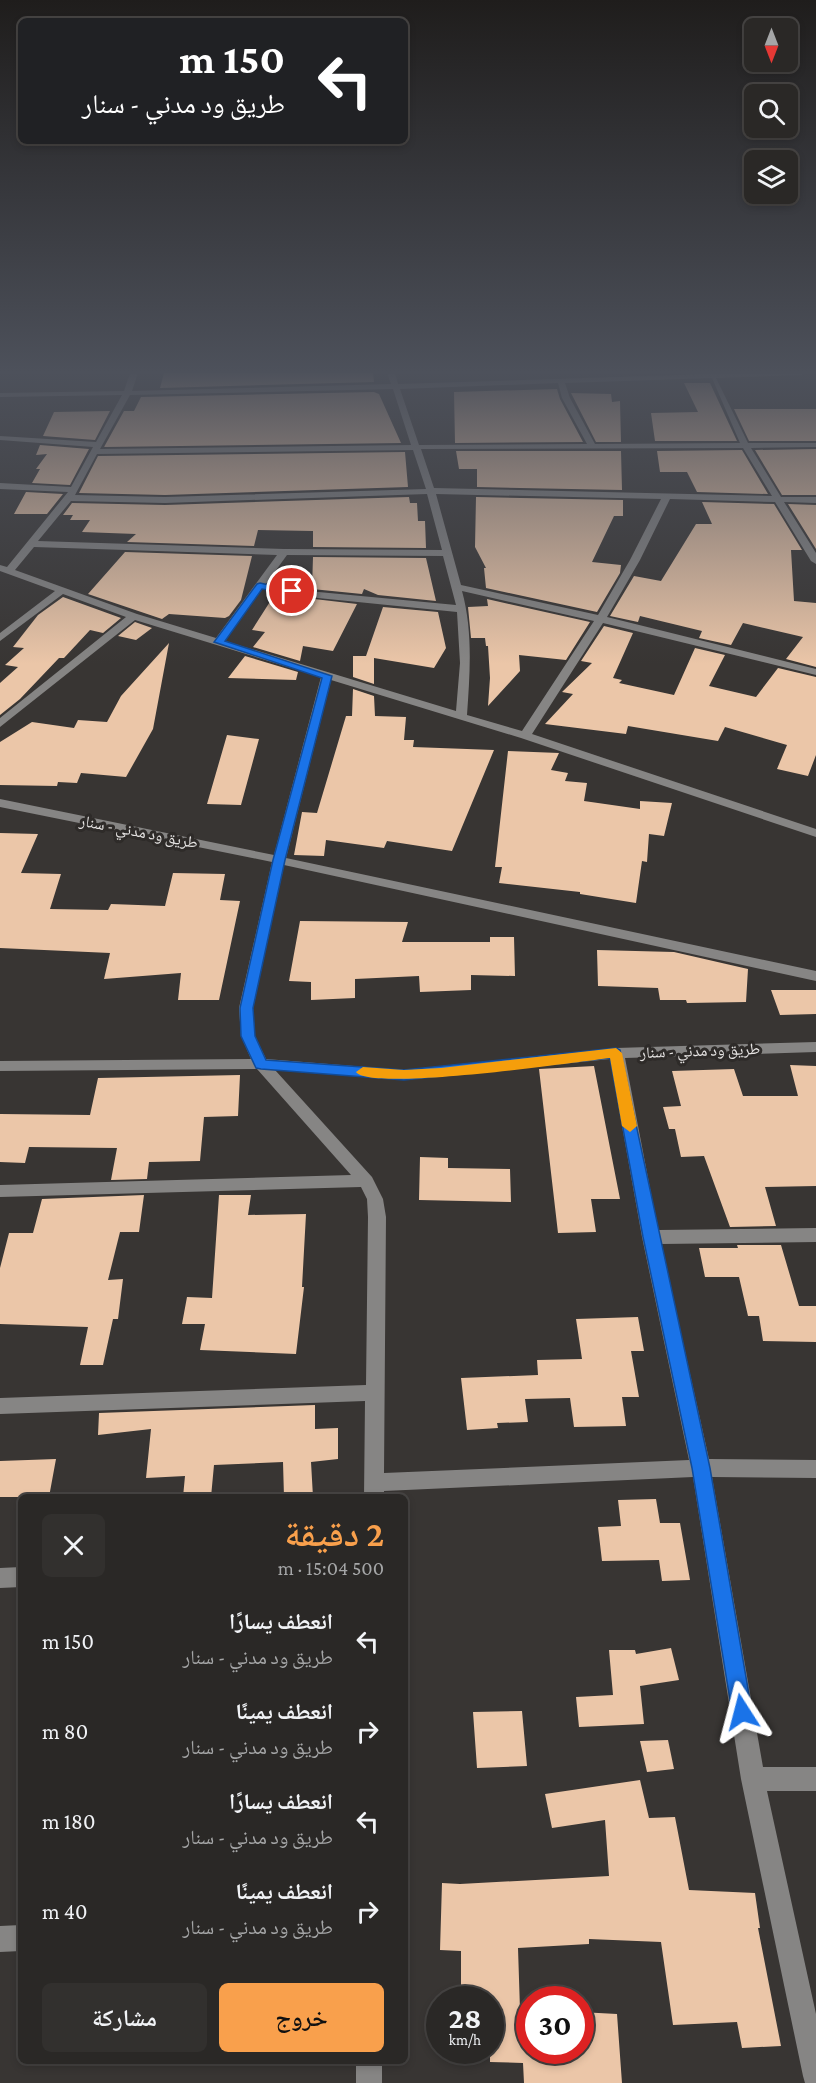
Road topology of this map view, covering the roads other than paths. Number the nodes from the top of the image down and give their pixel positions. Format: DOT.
graph roads {
  1 [pos="84,470"];
  2 [pos="424,470"];
  3 [pos="760,470"];
  4 [pos="0,486"];
  5 [pos="430,491"];
  6 [pos="70,494"];
  7 [pos="666,498"];
  8 [pos="777,499"];
  9 [pos="816,500"];
  10 [pos="30,544"];
  11 [pos="284,552"];
  12 [pos="449,553"];
  13 [pos="816,561"];
  14 [pos="4,569"];
  15 [pos="260,586"];
  16 [pos="457,587"];
  17 [pos="61,591"];
  18 [pos="462,609"];
  19 [pos="133,616"];
  20 [pos="601,619"];
  21 [pos="0,638"];
  22 [pos="219,642"];
  23 [pos="816,672"];
  24 [pos="327,676"];
  25 [pos="460,716"];
  26 [pos="0,724"];
  27 [pos="525,736"];
  28 [pos="0,803"];
  29 [pos="816,833"];
  30 [pos="279,860"];
  31 [pos="816,976"];
  32 [pos="816,1047"];
  33 [pos="616,1053"];
  34 [pos="261,1064"];
  35 [pos="0,1066"];
  36 [pos="366,1181"];
  37 [pos="0,1191"];
  38 [pos="816,1235"];
  39 [pos="651,1237"];
  40 [pos="374,1393"];
  41 [pos="0,1406"];
  42 [pos="701,1468"];
  43 [pos="816,1469"];
  44 [pos="374,1489"];
  45 [pos="18,1577"];
  46 [pos="0,1578"];
  47 [pos="753,1779"];
  48 [pos="816,1779"];
  49 [pos="18,1938"];
  50 [pos="0,1939"];
  51 [pos="369,2064"];
  52 [pos="816,2076"];
  53 [pos="369,2083"];
  1 -- 6 [label="street"];
  2 -- 5 [label="street"];
  3 -- 8 [label="street"];
  4 -- 6 [label="street"];
  5 -- 6 [label="street"];
  5 -- 7 [label="street"];
  5 -- 12 [label="street"];
  6 -- 10 [label="street"];
  7 -- 8 [label="street"];
  7 -- 20 [label="street"];
  8 -- 9 [label="street"];
  8 -- 13 [label="street"];
  10 -- 11 [label="street"];
  10 -- 14 [label="street"];
  11 -- 12 [label="street"];
  11 -- 15 [label="street"];
  12 -- 16 [label="street"];
  14 -- 17 [label="street"];
  15 -- 18 [label="street"];
  15 -- 22 [label="street"];
  16 -- 18 [label="street"];
  16 -- 20 [label="street"];
  17 -- 19 [label="street"];
  17 -- 21 [label="street"];
  18 -- 25 [label="street"];
  19 -- 22 [label="street"];
  19 -- 26 [label="street"];
  20 -- 23 [label="street"];
  20 -- 27 [label="street"];
  22 -- 24 [label="street"];
  24 -- 25 [label="street"];
  24 -- 30 [label="street"];
  25 -- 27 [label="street"];
  27 -- 29 [label="street"];
  28 -- 30 [label="street, طريق ود مدني - سنار"];
  30 -- 31 [label="street, طريق ود مدني - سنار"];
  30 -- 34 [label="street"];
  32 -- 33 [label="street, طريق ود مدني - سنار"];
  33 -- 34 [label="street, طريق ود مدني - سنار"];
  33 -- 39 [label="street"];
  34 -- 35 [label="street, طريق ود مدني - سنار"];
  34 -- 36 [label="street"];
  36 -- 37 [label="street"];
  36 -- 40 [label="street"];
  38 -- 39 [label="street"];
  39 -- 42 [label="street"];
  40 -- 41 [label="street"];
  40 -- 44 [label="street"];
  42 -- 43 [label="street"];
  42 -- 44 [label="street"];
  42 -- 47 [label="street"];
  45 -- 46 [label="street"];
  47 -- 48 [label="street"];
  47 -- 52 [label="street"];
  49 -- 50 [label="street"];
  51 -- 53 [label="street"];
}
